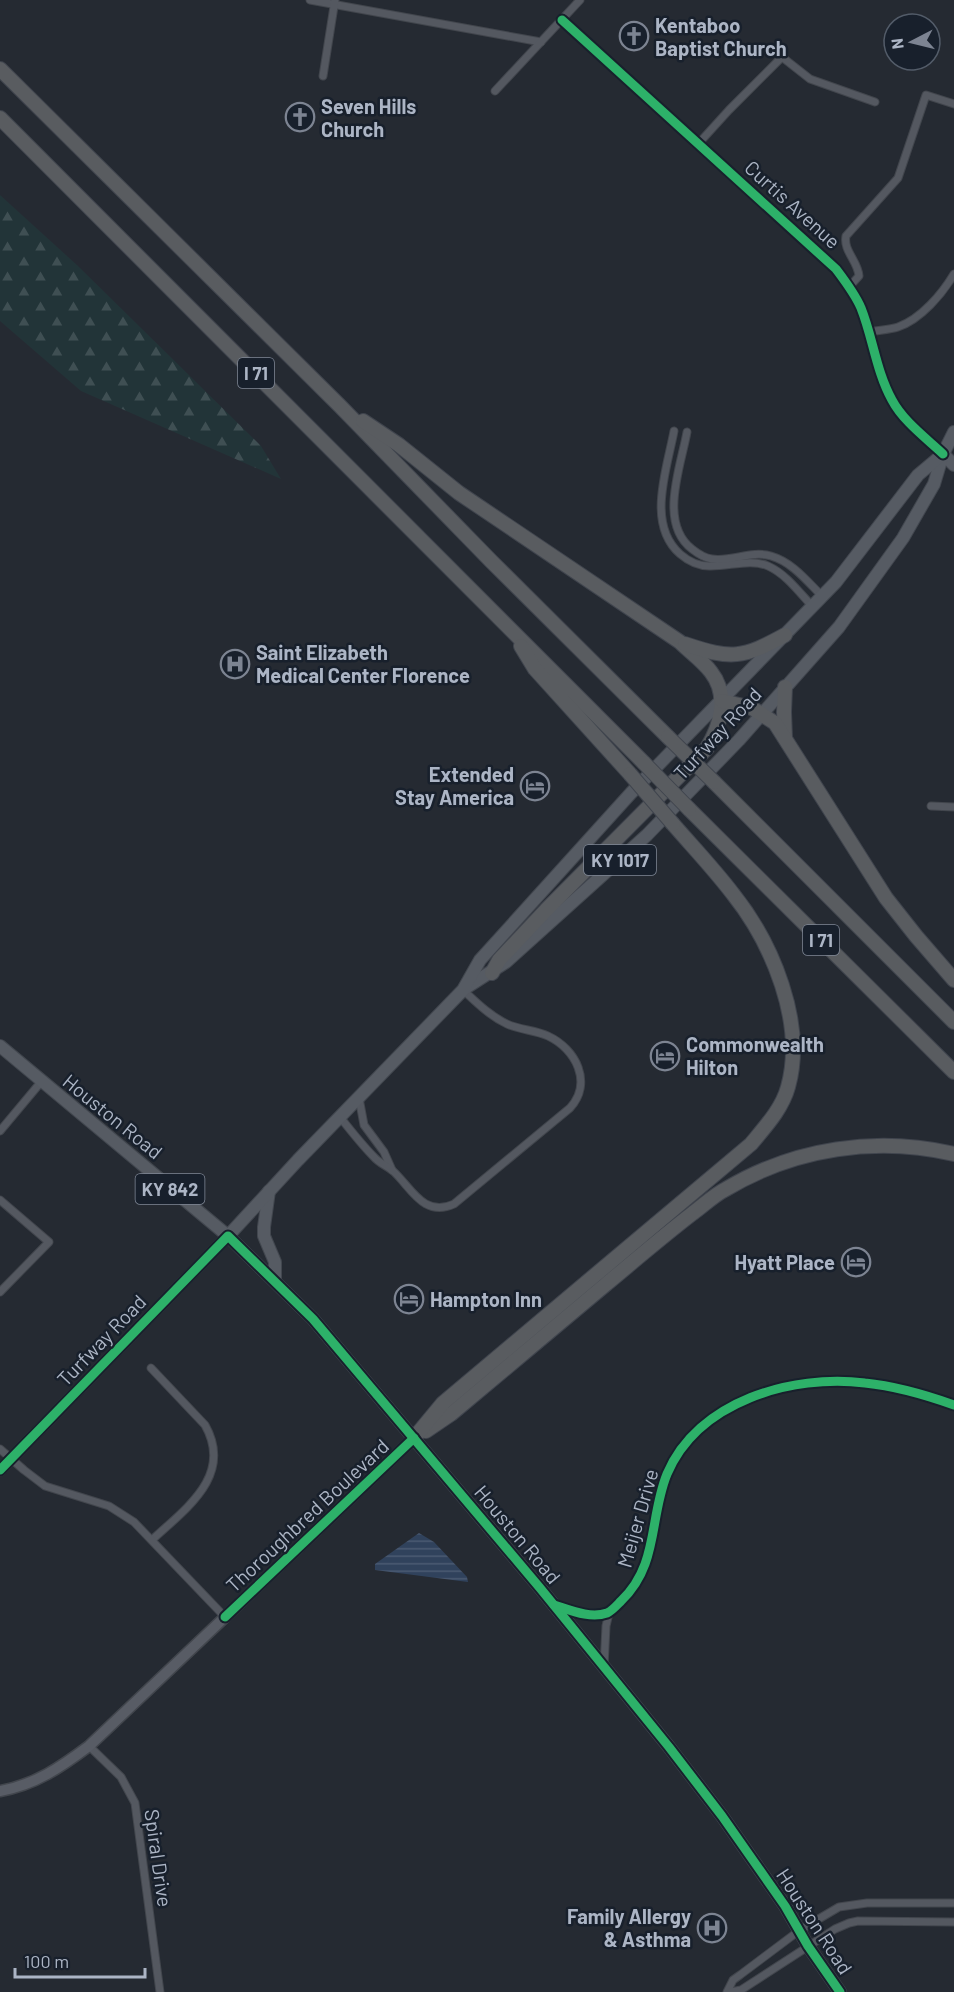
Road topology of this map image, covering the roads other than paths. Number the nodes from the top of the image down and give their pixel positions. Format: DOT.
graph roads {
  1 [pos="310,0"];
  2 [pos="580,0"];
  3 [pos="334,2"];
  4 [pos="562,20"];
  5 [pos="541,42"];
  6 [pos="0,69"];
  7 [pos="323,76"];
  8 [pos="495,91"];
  9 [pos="874,102"];
  10 [pos="954,104"];
  11 [pos="0,118"];
  12 [pos="699,143"];
  13 [pos="954,274"];
  14 [pos="849,287"];
  15 [pos="869,332"];
  16 [pos="340,406"];
  17 [pos="674,431"];
  18 [pos="687,432"];
  19 [pos="954,432"];
  20 [pos="943,454"];
  21 [pos="954,465"];
  22 [pos="821,595"];
  23 [pos="812,606"];
  24 [pos="512,629"];
  25 [pos="785,635"];
  26 [pos="680,642"];
  27 [pos="785,687"];
  28 [pos="722,701"];
  29 [pos="762,713"];
  30 [pos="786,740"];
  31 [pos="931,806"];
  32 [pos="954,807"];
  33 [pos="492,973"];
  34 [pos="954,980"];
  35 [pos="463,990"];
  36 [pos="954,1022"];
  37 [pos="0,1046"];
  38 [pos="954,1072"];
  39 [pos="41,1082"];
  40 [pos="359,1098"];
  41 [pos="340,1117"];
  42 [pos="0,1131"];
  43 [pos="954,1154"];
  44 [pos="393,1172"];
  45 [pos="269,1191"];
  46 [pos="0,1200"];
  47 [pos="228,1236"];
  48 [pos="275,1280"];
  49 [pos="0,1292"];
  50 [pos="151,1368"];
  51 [pos="954,1405"];
  52 [pos="414,1438"];
  53 [pos="0,1449"];
  54 [pos="11,1459"];
  55 [pos="0,1470"];
  56 [pos="152,1540"];
  57 [pos="554,1605"];
  58 [pos="609,1612"];
  59 [pos="225,1617"];
  60 [pos="604,1667"];
  61 [pos="89,1746"];
  62 [pos="0,1791"];
  63 [pos="954,1903"];
  64 [pos="954,1922"];
  65 [pos="800,1930"];
  66 [pos="808,1946"];
  67 [pos="160,1992"];
  68 [pos="729,1992"];
  69 [pos="840,1992"];
  1 -- 3 [label="street"];
  2 -- 4 [label="street"];
  3 -- 5 [label="street"];
  3 -- 7 [label="street"];
  4 -- 5 [label="street"];
  4 -- 12 [label="street, Curtis Avenue"];
  5 -- 8 [label="street"];
  6 -- 16 [label="highway, I 71"];
  9 -- 12 [label="street"];
  10 -- 14 [label="street"];
  11 -- 24 [label="highway, I 71"];
  12 -- 14 [label="street, Curtis Avenue"];
  13 -- 15 [label="street"];
  14 -- 15 [label="street, Curtis Avenue"];
  15 -- 20 [label="street, Curtis Avenue"];
  16 -- 26 [label="highway"];
  16 -- 36 [label="highway, I 71, bridge"];
  17 -- 23 [label="street"];
  18 -- 22 [label="street"];
  19 -- 20 [label="main road, Turfway Road / KY 1017"];
  20 -- 21 [label="main road"];
  20 -- 22 [label="main road, Turfway Road / KY 1017"];
  20 -- 27 [label="main road, Turfway Road / KY 1017"];
  22 -- 23 [label="main road, Turfway Road / KY 1017"];
  23 -- 25 [label="main road, Turfway Road / KY 1017"];
  24 -- 38 [label="highway, I 71, bridge"];
  24 -- 52 [label="highway, bridge"];
  25 -- 26 [label="highway"];
  25 -- 28 [label="main road, Turfway Road / KY 1017"];
  26 -- 28 [label="highway"];
  27 -- 29 [label="main road, Turfway Road / KY 1017"];
  27 -- 30 [label="highway"];
  28 -- 29 [label="highway"];
  28 -- 33 [label="highway"];
  28 -- 35 [label="main road, Turfway Road / KY 1017"];
  29 -- 30 [label="highway"];
  29 -- 33 [label="main road, Turfway Road / KY 1017"];
  30 -- 34 [label="highway"];
  31 -- 32 [label="street"];
  33 -- 35 [label="main road, Turfway Road / KY 1017"];
  35 -- 40 [label="main road, Turfway Road / KY 1017"];
  35 -- 44 [label="street"];
  37 -- 39 [label="main road, Houston Road / KY 842"];
  39 -- 42 [label="street"];
  39 -- 47 [label="main road, Houston Road / KY 842"];
  40 -- 41 [label="main road, Turfway Road / KY 1017"];
  40 -- 44 [label="street"];
  41 -- 44 [label="street"];
  41 -- 45 [label="main road, Turfway Road / KY 1017"];
  43 -- 52 [label="highway"];
  45 -- 47 [label="main road, Turfway Road / KY 1017"];
  45 -- 48 [label="main road"];
  46 -- 49 [label="street"];
  47 -- 48 [label="main road, Houston Road / KY 842"];
  47 -- 54 [label="main road, Turfway Road / KY 1017"];
  48 -- 52 [label="main road, Houston Road / KY 842"];
  50 -- 56 [label="street"];
  51 -- 58 [label="street, Meijer Drive"];
  52 -- 57 [label="main road, Houston Road / KY 842"];
  52 -- 59 [label="main road, Thoroughbred Boulevard"];
  53 -- 54 [label="street"];
  54 -- 55 [label="main road, Turfway Road / KY 1017"];
  54 -- 56 [label="street"];
  56 -- 59 [label="street"];
  57 -- 58 [label="street"];
  57 -- 60 [label="main road, Houston Road / KY 842"];
  58 -- 60 [label="street"];
  59 -- 61 [label="main road, Thoroughbred Boulevard"];
  60 -- 65 [label="main road, Houston Road / KY 842"];
  61 -- 62 [label="main road, Thoroughbred Boulevard"];
  61 -- 67 [label="street, Spiral Drive"];
  63 -- 65 [label="street"];
  64 -- 66 [label="street"];
  65 -- 66 [label="main road, Houston Road / KY 842"];
  65 -- 68 [label="street"];
  66 -- 68 [label="street"];
  66 -- 69 [label="main road, Houston Road / KY 842"];
}
